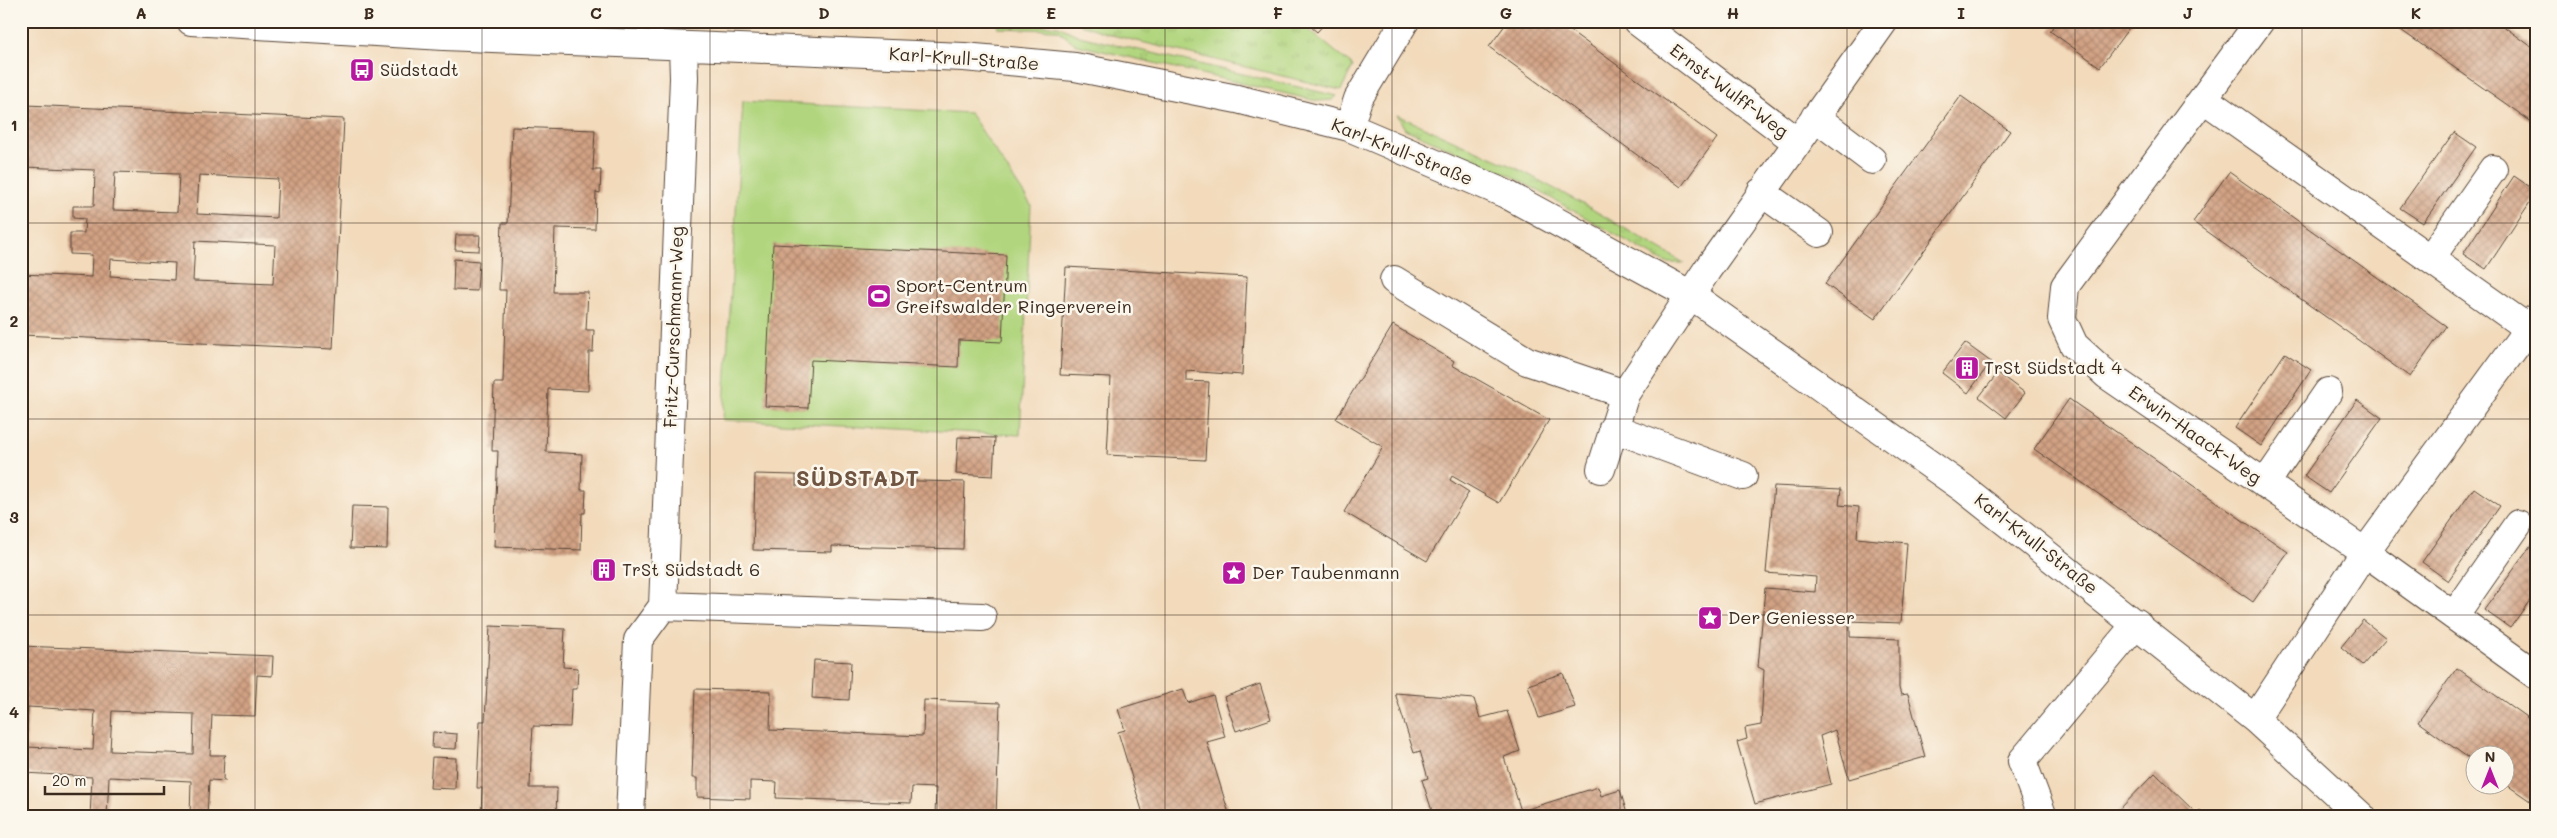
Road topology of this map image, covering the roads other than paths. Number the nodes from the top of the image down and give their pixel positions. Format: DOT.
graph roads {
  1 [pos="191,21"];
  2 [pos="1405,21"];
  3 [pos="1637,21"];
  4 [pos="1884,21"];
  5 [pos="2260,21"];
  6 [pos="443,29"];
  7 [pos="683,47"];
  8 [pos="2204,99"];
  9 [pos="1815,117"];
  10 [pos="1349,126"];
  11 [pos="1796,142"];
  12 [pos="1872,160"];
  13 [pos="2493,169"];
  14 [pos="1761,192"];
  15 [pos="1819,233"];
  16 [pos="2430,258"];
  17 [pos="1394,280"];
  18 [pos="1691,296"];
  19 [pos="2533,327"];
  20 [pos="2328,392"];
  21 [pos="1625,394"];
  22 [pos="1613,428"];
  23 [pos="1601,469"];
  24 [pos="1743,476"];
  25 [pos="2265,484"];
  26 [pos="2518,524"];
  27 [pos="2365,552"];
  28 [pos="663,606"];
  29 [pos="2454,616"];
  30 [pos="982,617"];
  31 [pos="2137,624"];
  32 [pos="2536,675"];
  33 [pos="2255,719"];
  34 [pos="630,817"];
  35 [pos="2043,817"];
  36 [pos="2362,817"];
  1 -- 6 [label="street, Karl-Krull-Straße"];
  2 -- 10 [label="street"];
  3 -- 11 [label="street, Ernst-Wulff-Weg"];
  4 -- 9 [label="street, Ernst-Wulff-Weg"];
  5 -- 8 [label="street, Erwin-Haack-Weg"];
  6 -- 7 [label="street, Karl-Krull-Straße"];
  7 -- 10 [label="street, Karl-Krull-Straße"];
  7 -- 28 [label="street, Fritz-Curschmann-Weg"];
  8 -- 16 [label="street"];
  8 -- 25 [label="street, Erwin-Haack-Weg"];
  9 -- 11 [label="street, Ernst-Wulff-Weg"];
  9 -- 12 [label="street"];
  10 -- 18 [label="street, Karl-Krull-Straße"];
  11 -- 14 [label="street, Ernst-Wulff-Weg"];
  13 -- 16 [label="street"];
  14 -- 15 [label="street"];
  14 -- 18 [label="street, Ernst-Wulff-Weg"];
  16 -- 19 [label="street"];
  17 -- 21 [label="street"];
  18 -- 21 [label="street"];
  18 -- 31 [label="street, Karl-Krull-Straße"];
  19 -- 27 [label="street"];
  20 -- 25 [label="street"];
  21 -- 22 [label="street"];
  22 -- 23 [label="street"];
  22 -- 24 [label="street"];
  25 -- 27 [label="street, Erwin-Haack-Weg"];
  26 -- 29 [label="street"];
  27 -- 29 [label="street, Erwin-Haack-Weg"];
  27 -- 33 [label="street"];
  28 -- 30 [label="street"];
  28 -- 34 [label="street"];
  29 -- 32 [label="street, Erwin-Haack-Weg"];
  31 -- 33 [label="street, Karl-Krull-Straße"];
  31 -- 35 [label="street"];
  33 -- 36 [label="street, Karl-Krull-Straße"];
}
